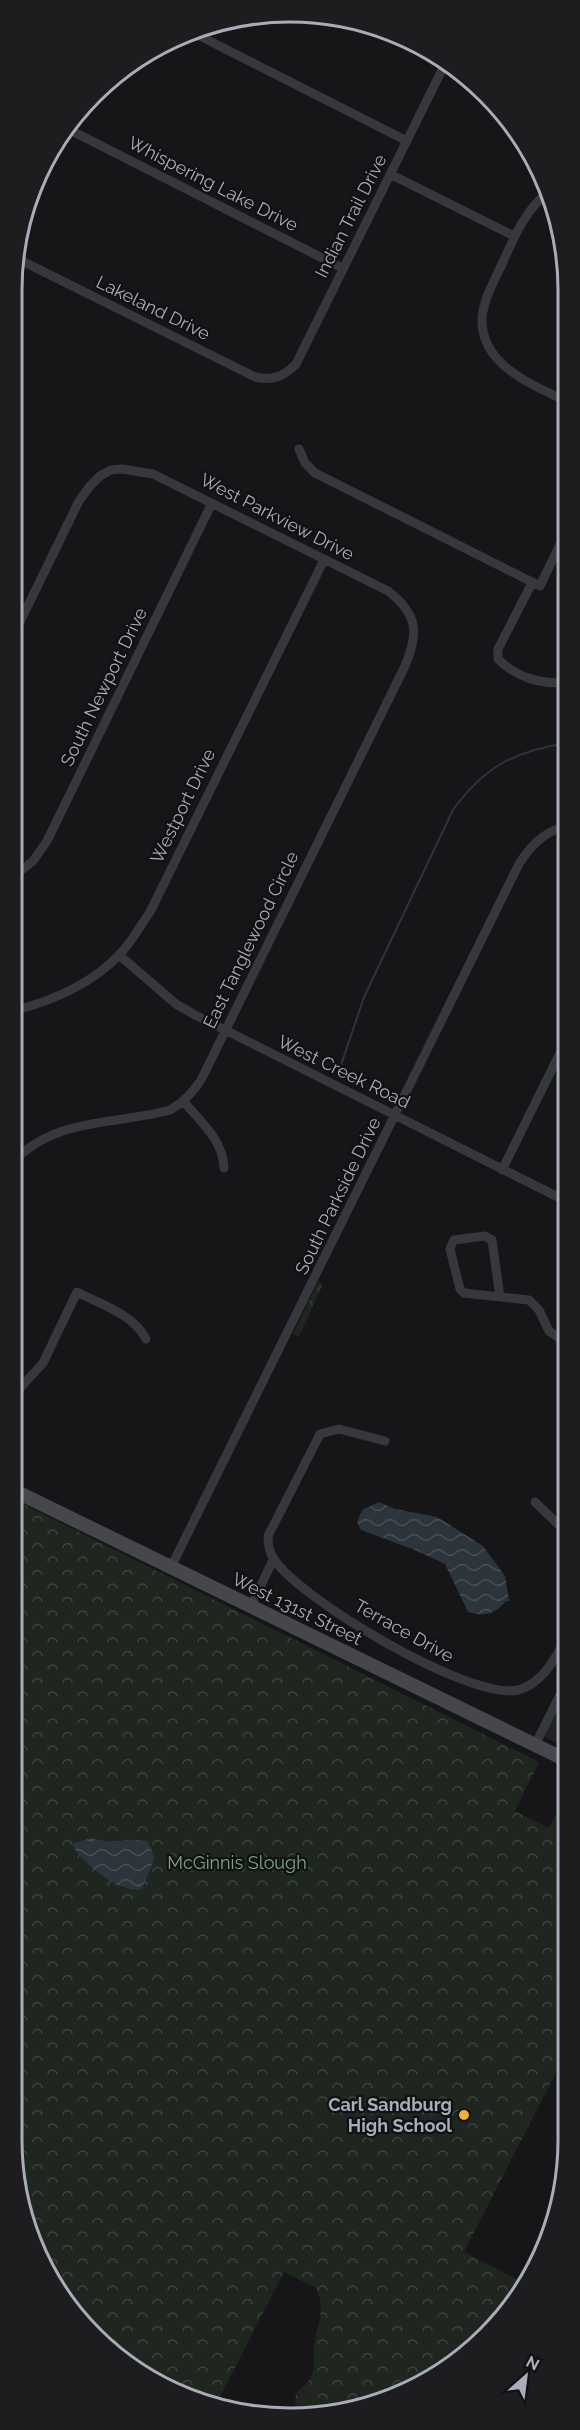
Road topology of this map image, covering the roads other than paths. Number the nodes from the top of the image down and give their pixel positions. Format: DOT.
graph roads {
  1 [pos="203,37"];
  2 [pos="442,70"];
  3 [pos="74,132"];
  4 [pos="407,141"];
  5 [pos="390,174"];
  6 [pos="541,198"];
  7 [pos="514,236"];
  8 [pos="24,262"];
  9 [pos="342,268"];
  10 [pos="279,377"];
  11 [pos="558,397"];
  12 [pos="299,448"];
  13 [pos="212,503"];
  14 [pos="558,546"];
  15 [pos="324,560"];
  16 [pos="536,585"];
  17 [pos="22,618"];
  18 [pos="414,620"];
  19 [pos="558,682"];
  20 [pos="558,829"];
  21 [pos="22,870"];
  22 [pos="119,955"];
  23 [pos="22,1009"];
  24 [pos="224,1031"];
  25 [pos="558,1057"];
  26 [pos="184,1102"];
  27 [pos="396,1116"];
  28 [pos="22,1154"];
  29 [pos="224,1168"];
  30 [pos="502,1170"];
  31 [pos="558,1197"];
  32 [pos="500,1297"];
  33 [pos="558,1337"];
  34 [pos="146,1339"];
  35 [pos="22,1386"];
  36 [pos="384,1441"];
  37 [pos="22,1494"];
  38 [pos="535,1502"];
  39 [pos="558,1524"];
  40 [pos="274,1558"];
  41 [pos="171,1567"];
  42 [pos="251,1606"];
  43 [pos="558,1652"];
  44 [pos="558,1699"];
  45 [pos="535,1745"];
  46 [pos="558,1756"];
  1 -- 4 [label="street"];
  2 -- 4 [label="street, Indian Trail Drive"];
  3 -- 9 [label="street, Whispering Lake Drive"];
  4 -- 5 [label="street, Indian Trail Drive"];
  5 -- 7 [label="street"];
  5 -- 9 [label="street, Indian Trail Drive"];
  6 -- 7 [label="street"];
  7 -- 11 [label="street"];
  8 -- 10 [label="street, Lakeland Drive"];
  9 -- 10 [label="street, Indian Trail Drive"];
  12 -- 16 [label="street"];
  13 -- 15 [label="street, West Parkview Drive"];
  13 -- 17 [label="street, West Parkview Drive"];
  13 -- 21 [label="street, South Newport Drive"];
  14 -- 16 [label="street"];
  15 -- 18 [label="street, West Parkview Drive"];
  15 -- 22 [label="street, Westport Drive"];
  16 -- 19 [label="street"];
  18 -- 24 [label="street, East Tanglewood Circle"];
  20 -- 27 [label="street, South Parkside Drive"];
  22 -- 23 [label="street, Westport Drive"];
  22 -- 24 [label="street, West Creek Road"];
  24 -- 26 [label="street, East Tanglewood Circle"];
  24 -- 27 [label="street, West Creek Road"];
  25 -- 30 [label="street"];
  26 -- 28 [label="street"];
  26 -- 29 [label="street"];
  27 -- 30 [label="street, West Creek Road"];
  27 -- 41 [label="street, South Parkside Drive"];
  30 -- 31 [label="street, West Creek Road"];
  32 -- 32 [label="street"];
  32 -- 33 [label="street"];
  34 -- 35 [label="street"];
  36 -- 40 [label="street"];
  37 -- 41 [label="street, West 131st Street"];
  38 -- 39 [label="street"];
  40 -- 42 [label="street"];
  40 -- 43 [label="street, Terrace Drive"];
  41 -- 42 [label="street, West 131st Street"];
  42 -- 45 [label="street, West 131st Street"];
  44 -- 45 [label="street"];
  45 -- 46 [label="street, West 131st Street"];
}
